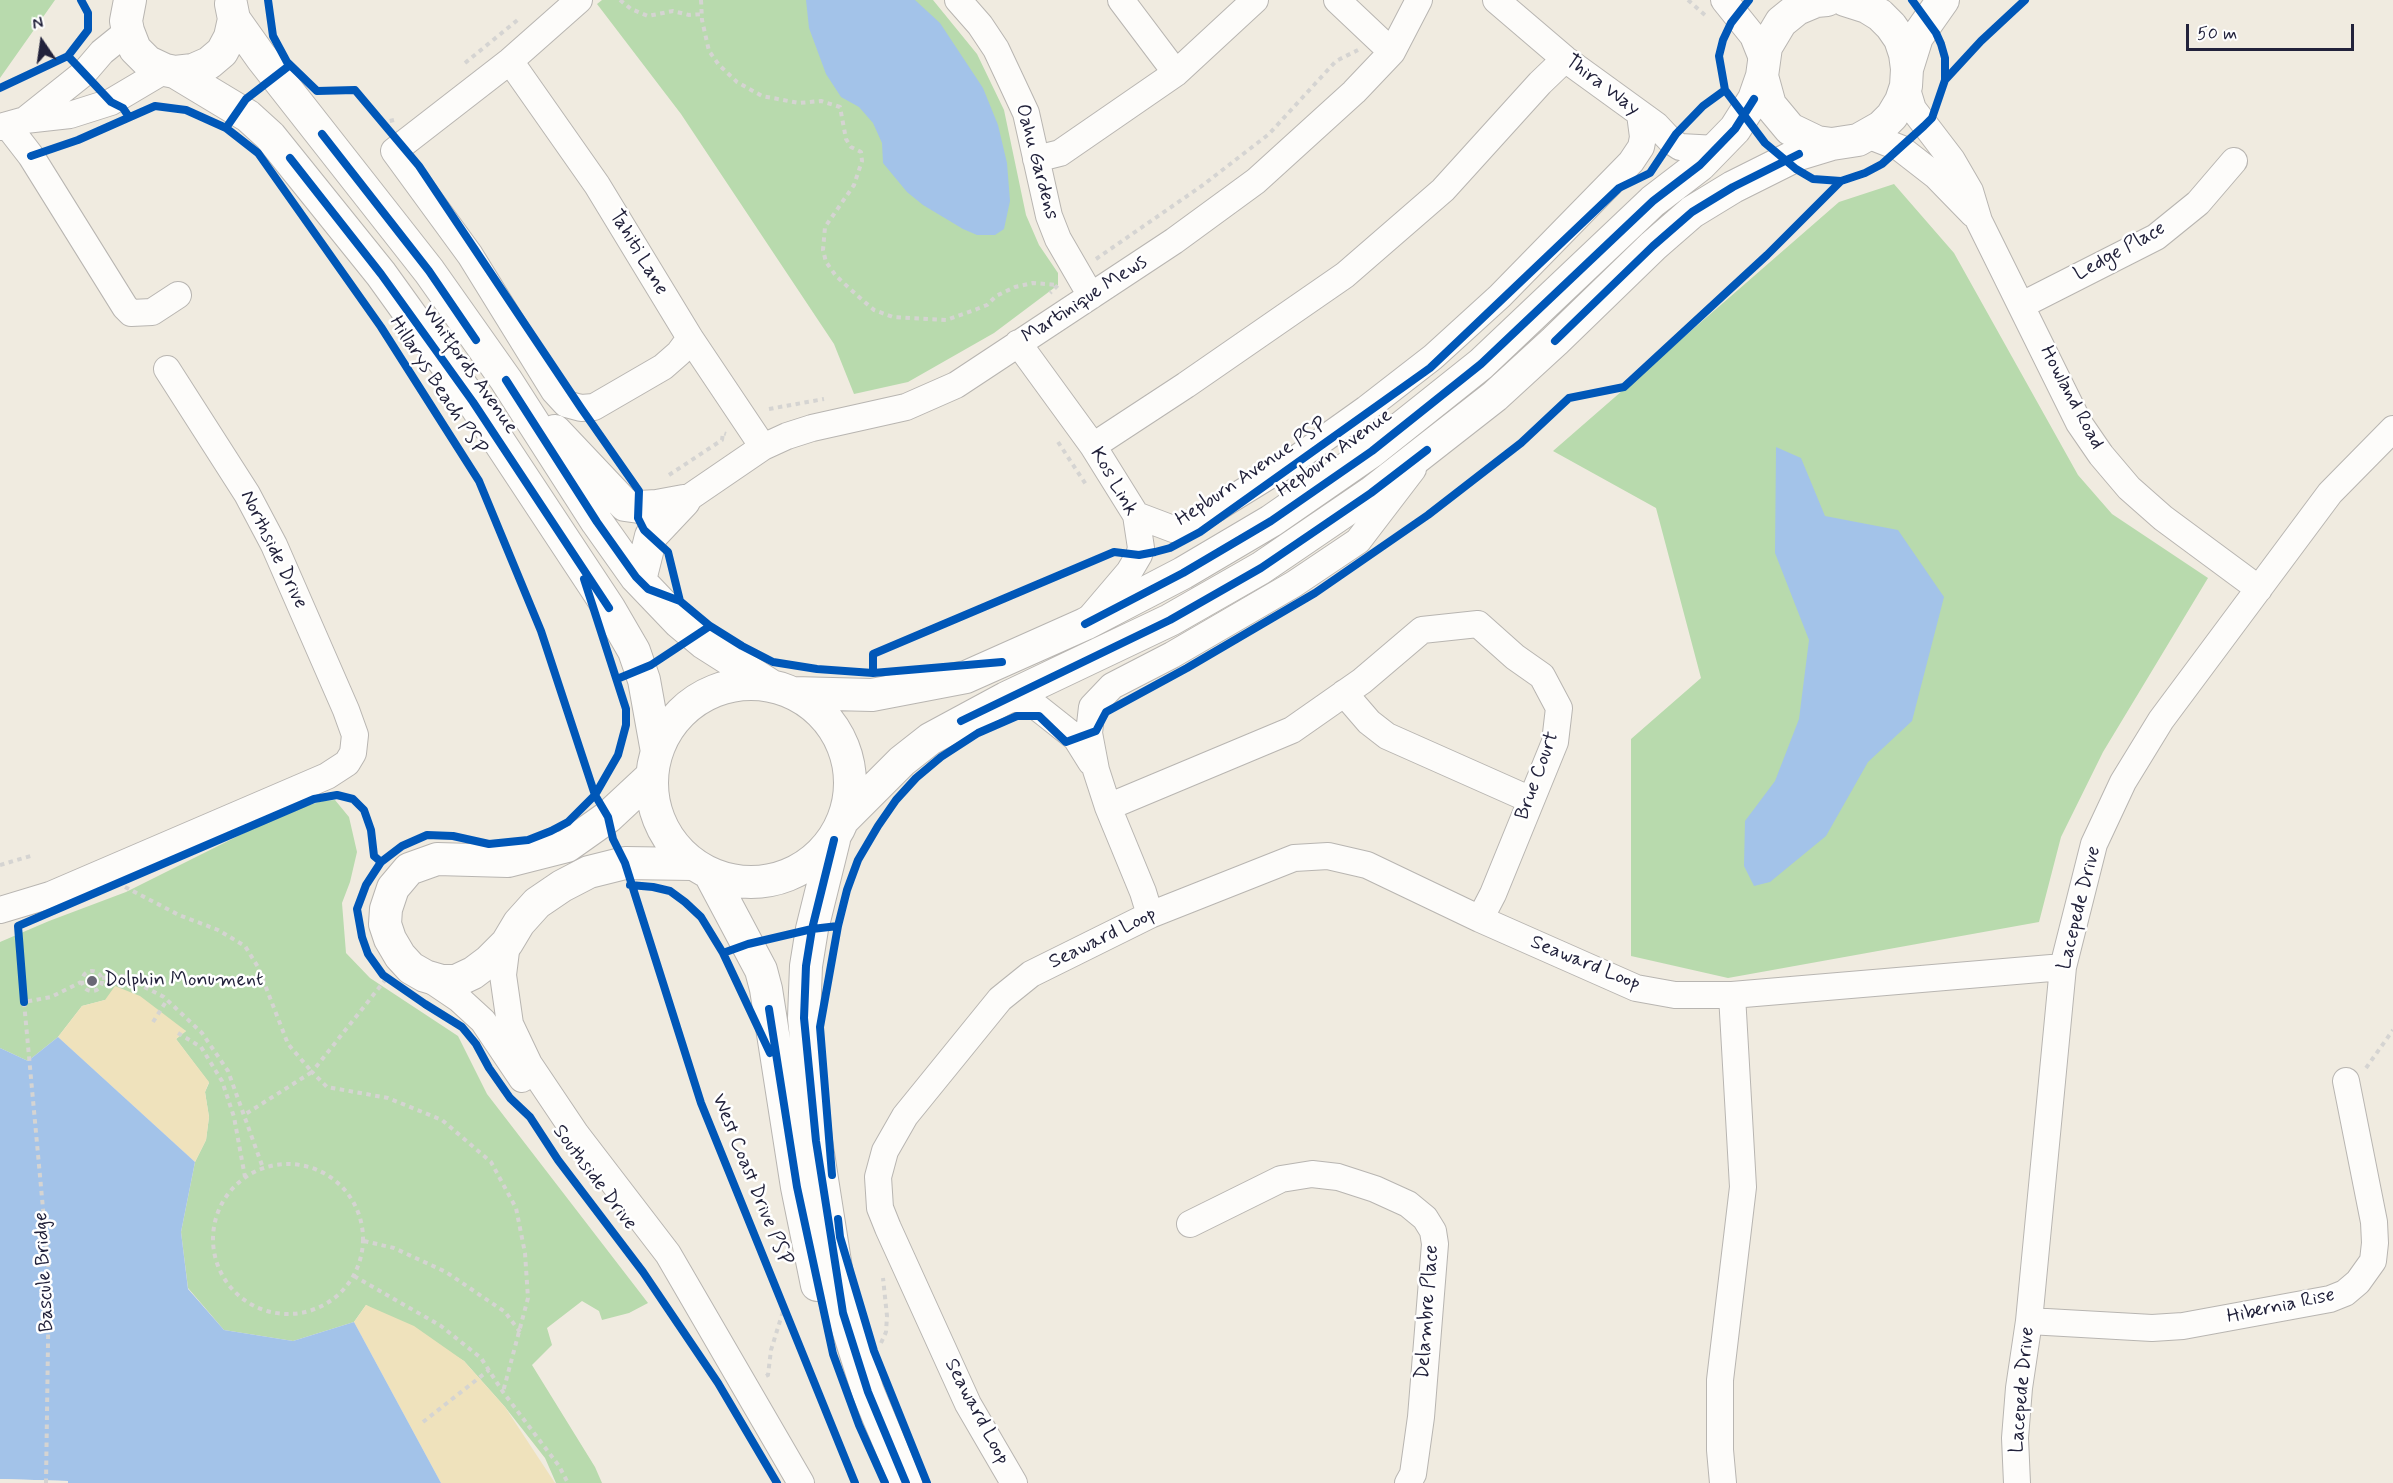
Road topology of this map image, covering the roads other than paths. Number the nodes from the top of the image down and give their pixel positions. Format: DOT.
graph roads {
  1 [pos="579,0"];
  2 [pos="958,0"];
  3 [pos="1120,0"];
  4 [pos="1255,0"];
  5 [pos="1337,0"];
  6 [pos="1419,0"];
  7 [pos="1496,0"];
  8 [pos="1724,0"];
  9 [pos="1824,0"];
  10 [pos="1943,0"];
  11 [pos="234,7"];
  12 [pos="125,13"];
  13 [pos="1392,52"];
  14 [pos="1565,58"];
  15 [pos="510,60"];
  16 [pos="1762,69"];
  17 [pos="170,71"];
  18 [pos="1176,73"];
  19 [pos="1907,78"];
  20 [pos="1640,114"];
  21 [pos="11,124"];
  22 [pos="1867,135"];
  23 [pos="1832,144"];
  24 [pos="1717,149"];
  25 [pos="1036,159"];
  26 [pos="2234,161"];
  27 [pos="1979,221"];
  28 [pos="178,294"];
  29 [pos="1091,296"];
  30 [pos="2022,305"];
  31 [pos="690,338"];
  32 [pos="1018,343"];
  33 [pos="167,369"];
  34 [pos="506,380"];
  35 [pos="2393,429"];
  36 [pos="1093,446"];
  37 [pos="763,447"];
  38 [pos="1427,450"];
  39 [pos="684,501"];
  40 [pos="1136,514"];
  41 [pos="636,576"];
  42 [pos="2259,589"];
  43 [pos="1085,624"];
  44 [pos="782,689"];
  45 [pos="1344,693"];
  46 [pos="1006,698"];
  47 [pos="654,764"];
  48 [pos="1096,770"];
  49 [pos="1531,800"];
  50 [pos="1108,807"];
  51 [pos="840,829"];
  52 [pos="701,869"];
  53 [pos="0,910"];
  54 [pos="1150,915"];
  55 [pos="1480,919"];
  56 [pos="507,943"];
  57 [pos="2063,968"];
  58 [pos="411,980"];
  59 [pos="1732,995"];
  60 [pos="2347,1088"];
  61 [pos="1190,1224"];
  62 [pos="2029,1321"];
  63 [pos="748,1394"];
  64 [pos="801,1483"];
  65 [pos="885,1483"];
  66 [pos="906,1483"];
  67 [pos="1014,1483"];
  68 [pos="1408,1483"];
  69 [pos="1723,1483"];
  70 [pos="2017,1483"];
  1 -- 15 [label="street"];
  2 -- 25 [label="street, Oahu Gardens"];
  3 -- 18 [label="street"];
  4 -- 18 [label="street"];
  5 -- 13 [label="street"];
  6 -- 13 [label="street, Martinique Mews"];
  7 -- 14 [label="street, Thira Way"];
  8 -- 16 [label="street"];
  9 -- 16 [label="main road"];
  9 -- 19 [label="main road"];
  10 -- 19 [label="main road"];
  11 -- 17 [label="main road"];
  11 -- 34 [label="main road, Whitfords Avenue"];
  12 -- 17 [label="main road, Whitfords Avenue"];
  12 -- 21 [label="street"];
  13 -- 29 [label="street, Martinique Mews"];
  14 -- 20 [label="street, Thira Way"];
  14 -- 36 [label="street"];
  15 -- 31 [label="street, Tahiti Lane"];
  15 -- 31 [label="street"];
  16 -- 23 [label="main road"];
  16 -- 24 [label="main road, Hepburn Avenue"];
  17 -- 21 [label="street"];
  17 -- 47 [label="main road, Whitfords Avenue"];
  18 -- 25 [label="street"];
  19 -- 22 [label="main road"];
  19 -- 27 [label="street, Howland Road"];
  20 -- 24 [label="street, Thira Way"];
  20 -- 40 [label="street"];
  21 -- 28 [label="street"];
  22 -- 23 [label="main road"];
  22 -- 27 [label="street, Howland Road"];
  23 -- 38 [label="main road"];
  24 -- 43 [label="main road, Hepburn Avenue"];
  25 -- 29 [label="street, Oahu Gardens"];
  26 -- 30 [label="street, Ledge Place"];
  27 -- 30 [label="street, Howland Road"];
  29 -- 32 [label="street, Martinique Mews"];
  30 -- 42 [label="street, Howland Road"];
  31 -- 37 [label="street, Tahiti Lane"];
  32 -- 36 [label="street, Kos Link"];
  32 -- 37 [label="street, Martinique Mews"];
  33 -- 53 [label="street, Northside Drive"];
  34 -- 39 [label="main road"];
  34 -- 41 [label="main road, Whitfords Avenue"];
  35 -- 42 [label="street, Lacepede Drive"];
  36 -- 40 [label="street, Kos Link"];
  37 -- 39 [label="street, Martinique Mews"];
  38 -- 46 [label="main road"];
  38 -- 48 [label="street"];
  39 -- 41 [label="main road"];
  40 -- 43 [label="street, Kos Link"];
  41 -- 44 [label="main road, Whitfords Avenue"];
  42 -- 57 [label="street, Lacepede Drive"];
  43 -- 44 [label="main road, Hepburn Avenue"];
  44 -- 47 [label="main road"];
  44 -- 51 [label="main road"];
  45 -- 49 [label="street"];
  45 -- 49 [label="street, Brue Court"];
  45 -- 50 [label="street"];
  46 -- 48 [label="street"];
  46 -- 51 [label="main road"];
  47 -- 52 [label="main road"];
  47 -- 58 [label="main road"];
  48 -- 50 [label="street"];
  49 -- 55 [label="street, Brue Court"];
  50 -- 54 [label="street"];
  51 -- 52 [label="main road"];
  51 -- 66 [label="main road"];
  52 -- 56 [label="main road"];
  52 -- 65 [label="main road"];
  54 -- 55 [label="street, Seaward Loop"];
  54 -- 67 [label="street, Seaward Loop"];
  55 -- 59 [label="street, Seaward Loop"];
  56 -- 58 [label="main road"];
  56 -- 63 [label="street, Southside Drive"];
  57 -- 59 [label="street, Seaward Loop"];
  57 -- 62 [label="street, Lacepede Drive"];
  58 -- 63 [label="street, Southside Drive"];
  59 -- 69 [label="street"];
  60 -- 62 [label="street, Hibernia Rise"];
  61 -- 68 [label="street, Delambre Place"];
  62 -- 70 [label="street, Lacepede Drive"];
  63 -- 64 [label="street, Southside Drive"];
}
